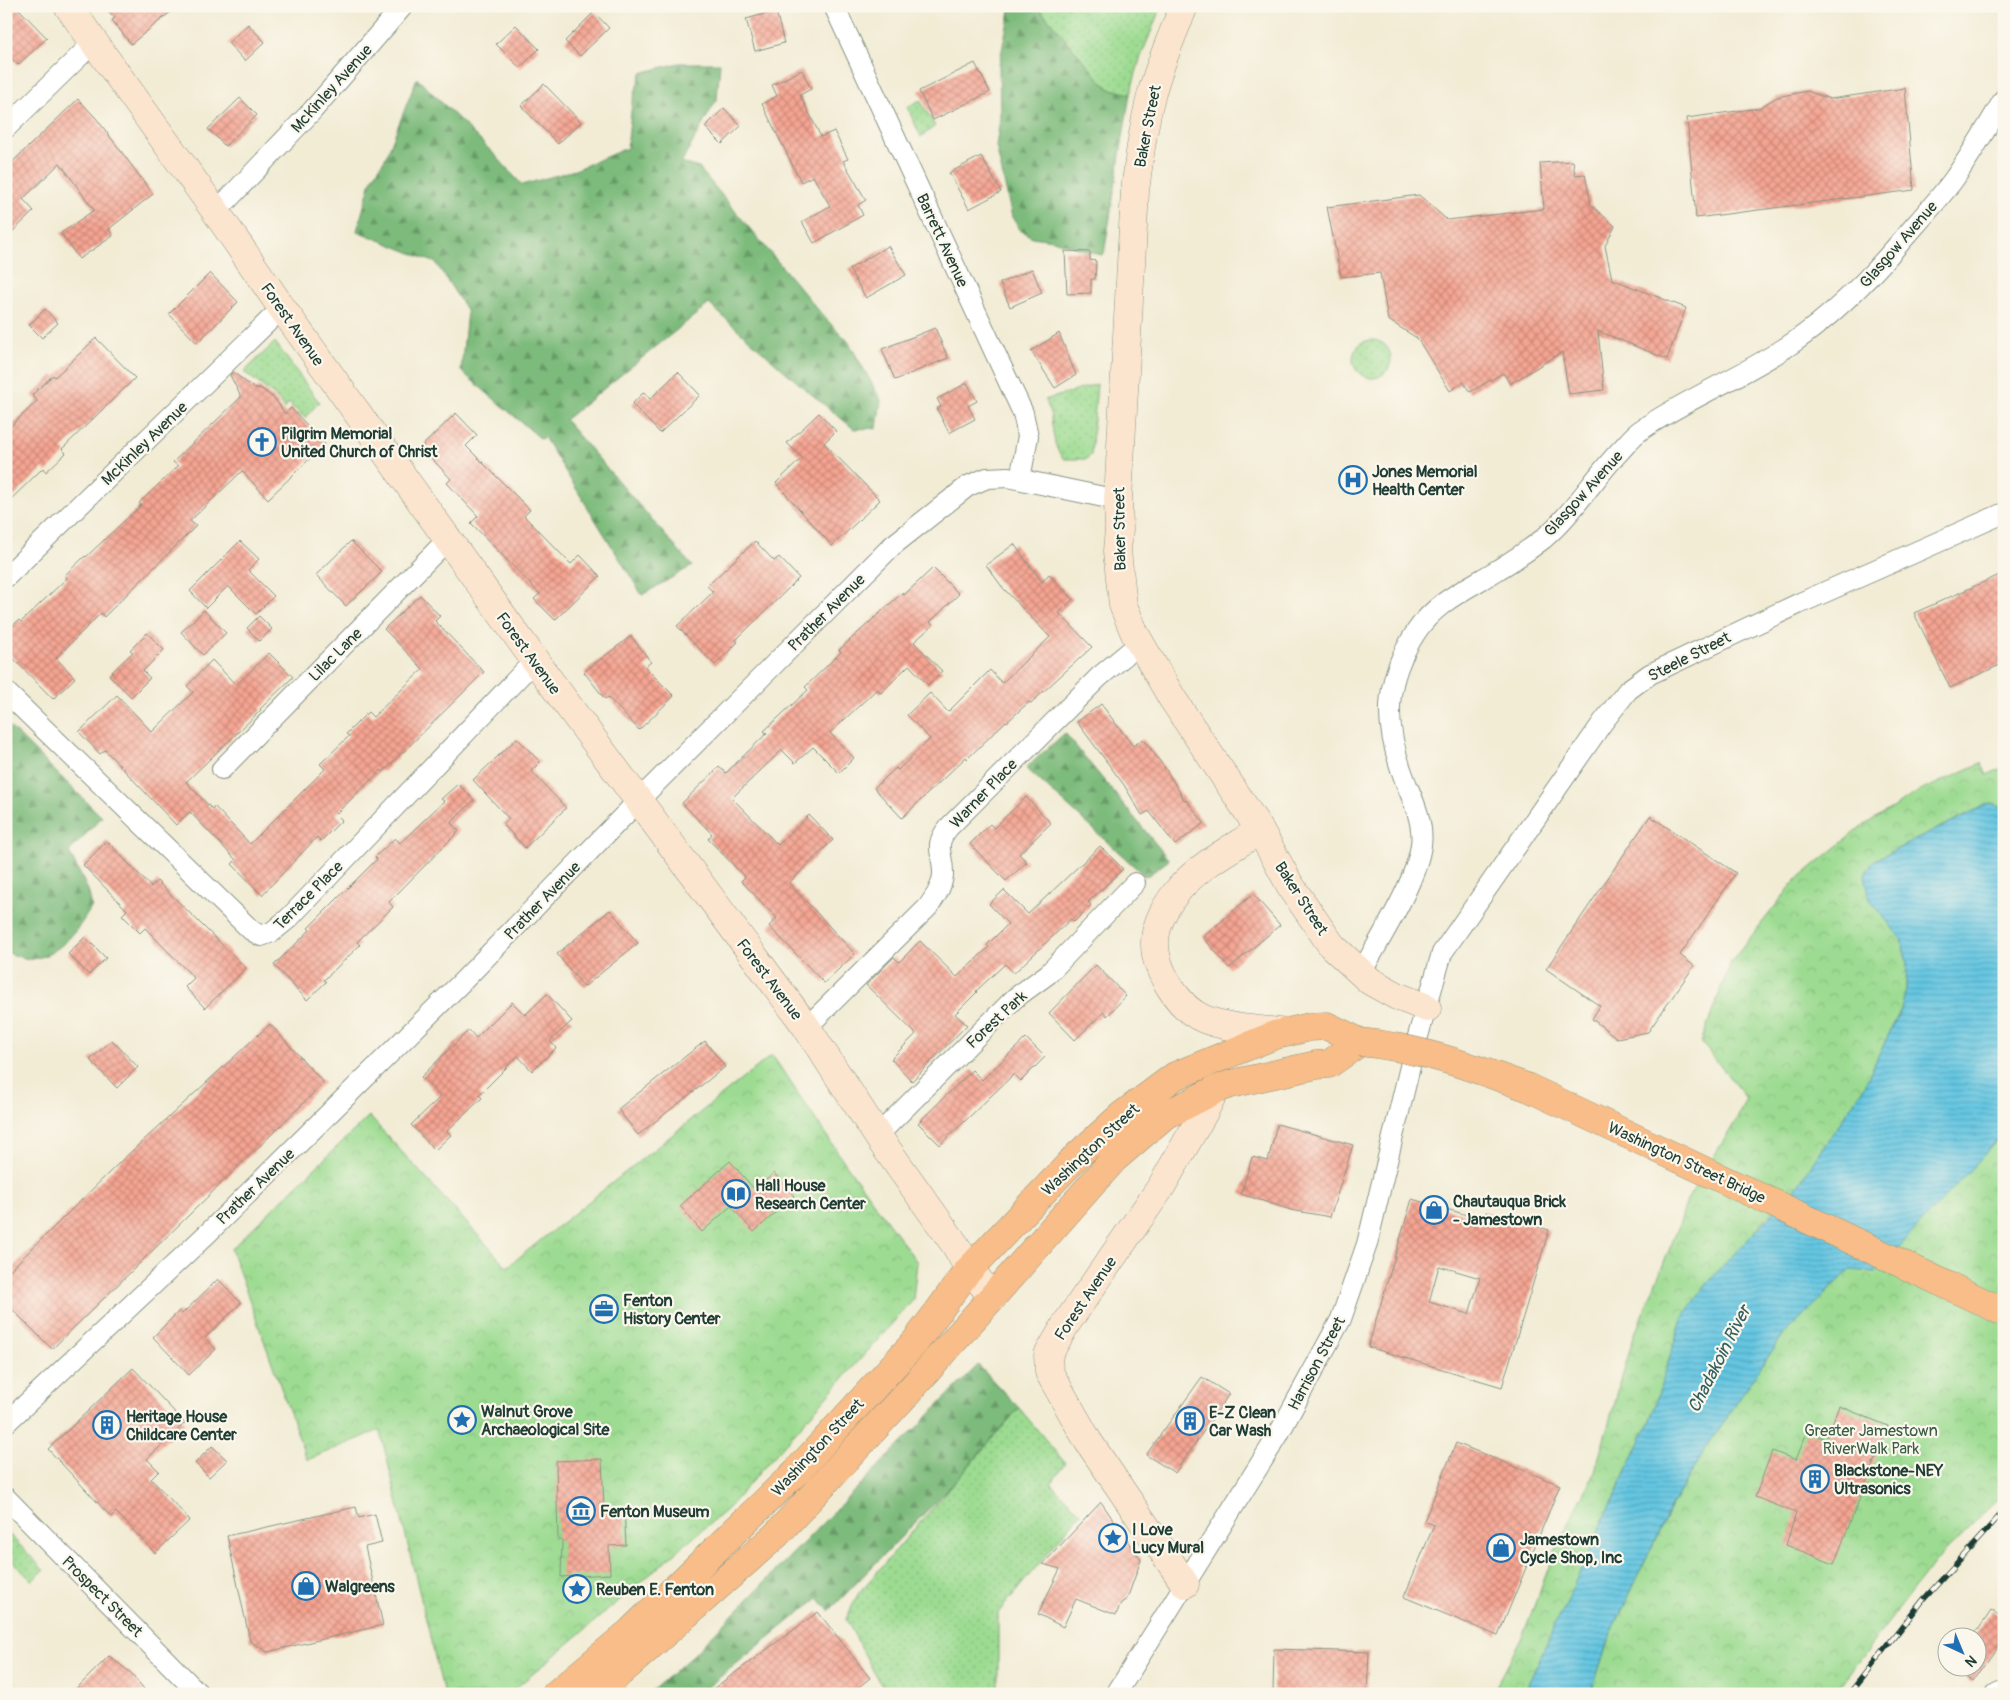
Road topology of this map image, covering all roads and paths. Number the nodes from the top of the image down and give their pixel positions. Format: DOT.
graph roads {
  1 [pos="68,6"];
  2 [pos="403,6"];
  3 [pos="834,6"];
  4 [pos="1184,6"];
  5 [pos="94,42"];
  6 [pos="2004,99"];
  7 [pos="6,128"];
  8 [pos="216,212"];
  9 [pos="282,308"];
  10 [pos="1020,479"];
  11 [pos="1118,500"];
  12 [pos="2004,513"];
  13 [pos="448,540"];
  14 [pos="6,577"];
  15 [pos="1140,642"];
  16 [pos="535,660"];
  17 [pos="6,692"];
  18 [pos="222,769"];
  19 [pos="638,801"];
  20 [pos="1260,830"];
  21 [pos="1135,883"];
  22 [pos="1361,973"];
  23 [pos="1429,1002"];
  24 [pos="806,1028"];
  25 [pos="1286,1033"];
  26 [pos="1360,1042"];
  27 [pos="1214,1090"];
  28 [pos="878,1136"];
  29 [pos="969,1269"];
  30 [pos="993,1297"];
  31 [pos="2004,1312"];
  32 [pos="6,1423"];
  33 [pos="6,1498"];
  34 [pos="1185,1584"];
  35 [pos="2004,1690"];
  36 [pos="1996,1693"];
  37 [pos="199,1694"];
  38 [pos="556,1694"];
  39 [pos="596,1694"];
  40 [pos="1116,1694"];
  1 -- 5 [label="main road, Forest Avenue"];
  2 -- 8 [label="street, McKinley Avenue"];
  3 -- 10 [label="street, Barrett Avenue"];
  4 -- 11 [label="main road, Baker Street"];
  5 -- 7 [label="street"];
  5 -- 8 [label="main road, Forest Avenue"];
  6 -- 22 [label="street, Glasgow Avenue"];
  8 -- 9 [label="main road, Forest Avenue"];
  9 -- 13 [label="main road, Forest Avenue"];
  9 -- 14 [label="street, McKinley Avenue"];
  10 -- 11 [label="street, Prather Avenue"];
  10 -- 19 [label="street, Prather Avenue"];
  11 -- 15 [label="main road, Baker Street"];
  12 -- 23 [label="street, Steele Street"];
  13 -- 16 [label="main road, Forest Avenue"];
  13 -- 18 [label="street, Lilac Lane"];
  15 -- 20 [label="main road, Baker Street"];
  15 -- 24 [label="street, Warner Place"];
  16 -- 17 [label="street, Terrace Place"];
  16 -- 19 [label="main road, Forest Avenue"];
  19 -- 24 [label="main road, Forest Avenue"];
  19 -- 32 [label="street, Prather Avenue"];
  20 -- 22 [label="main road, Baker Street"];
  20 -- 25 [label="main road"];
  21 -- 28 [label="street, Forest Park"];
  22 -- 23 [label="main road, Baker Street"];
  23 -- 34 [label="street, Harrison Street"];
  24 -- 28 [label="main road, Forest Avenue"];
  25 -- 26 [label="highway, Washington Street"];
  25 -- 29 [label="highway, Washington Street"];
  26 -- 27 [label="highway, Washington Street"];
  26 -- 31 [label="highway, Washington Street Bridge, bridge"];
  27 -- 30 [label="highway, Washington Street"];
  27 -- 34 [label="main road, Forest Avenue"];
  28 -- 29 [label="main road, Forest Avenue"];
  29 -- 30 [label="main road, Forest Avenue"];
  29 -- 38 [label="highway, Washington Street"];
  30 -- 39 [label="highway, Washington Street"];
  33 -- 37 [label="street, Prospect Street"];
  34 -- 40 [label="street, Harrison Street"];
  35 -- 36 [label="street"];
}
